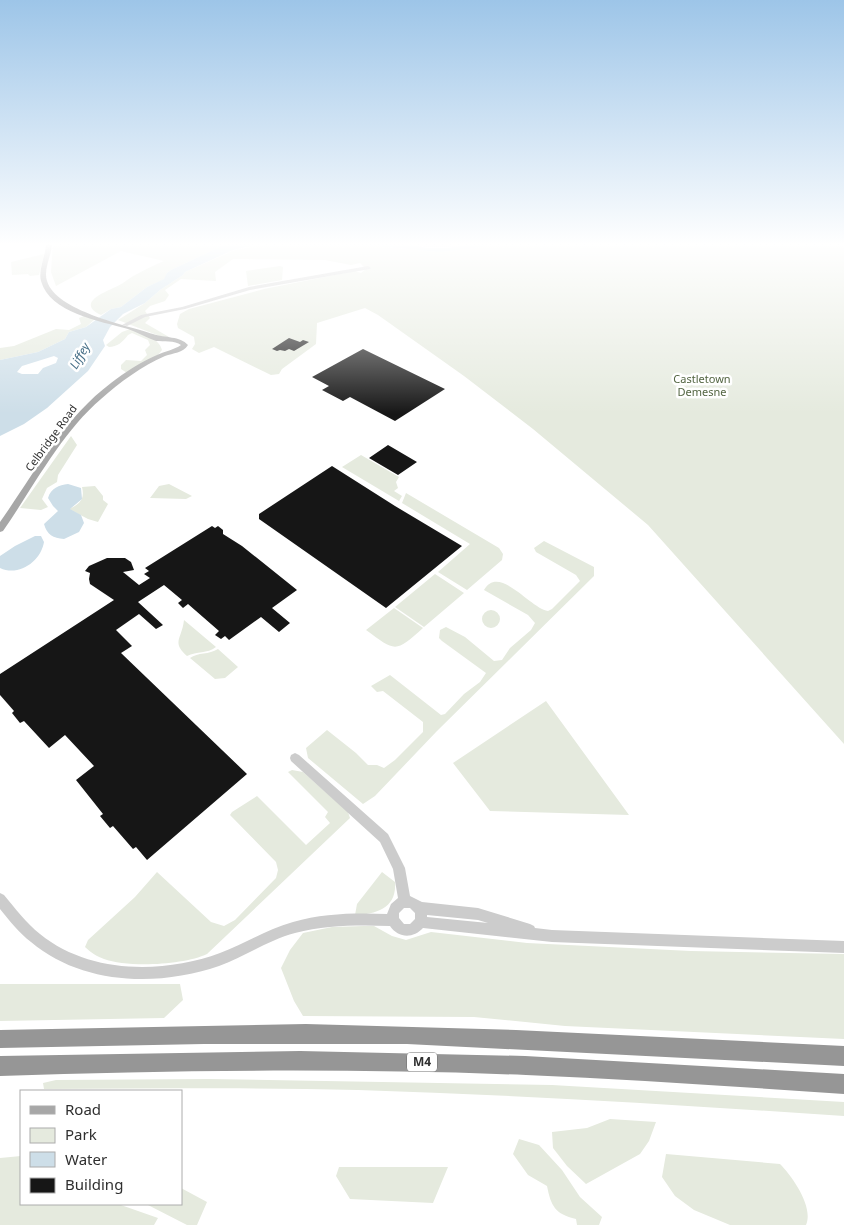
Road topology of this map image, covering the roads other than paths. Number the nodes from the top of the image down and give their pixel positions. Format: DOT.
graph roads {
  1 [pos="59,300"];
  2 [pos="209,300"];
  3 [pos="121,324"];
  4 [pos="168,344"];
  5 [pos="158,358"];
  6 [pos="0,529"];
  7 [pos="296,758"];
  8 [pos="0,899"];
  9 [pos="405,902"];
  10 [pos="419,908"];
  11 [pos="394,920"];
  12 [pos="420,922"];
  13 [pos="552,936"];
  14 [pos="844,948"];
  15 [pos="0,1039"];
  16 [pos="844,1056"];
  17 [pos="0,1066"];
  18 [pos="844,1084"];
  1 -- 3 [label="main road"];
  2 -- 3 [label="street"];
  3 -- 4 [label="main road"];
  4 -- 5 [label="main road"];
  4 -- 5 [label="main road"];
  5 -- 6 [label="main road, Celbridge Road"];
  7 -- 9 [label="street"];
  8 -- 11 [label="street"];
  9 -- 10 [label="street"];
  9 -- 11 [label="street"];
  10 -- 12 [label="street"];
  10 -- 13 [label="street"];
  11 -- 12 [label="street"];
  12 -- 13 [label="street"];
  13 -- 14 [label="street"];
  15 -- 16 [label="highway, M4"];
  17 -- 18 [label="highway, M4"];
}
